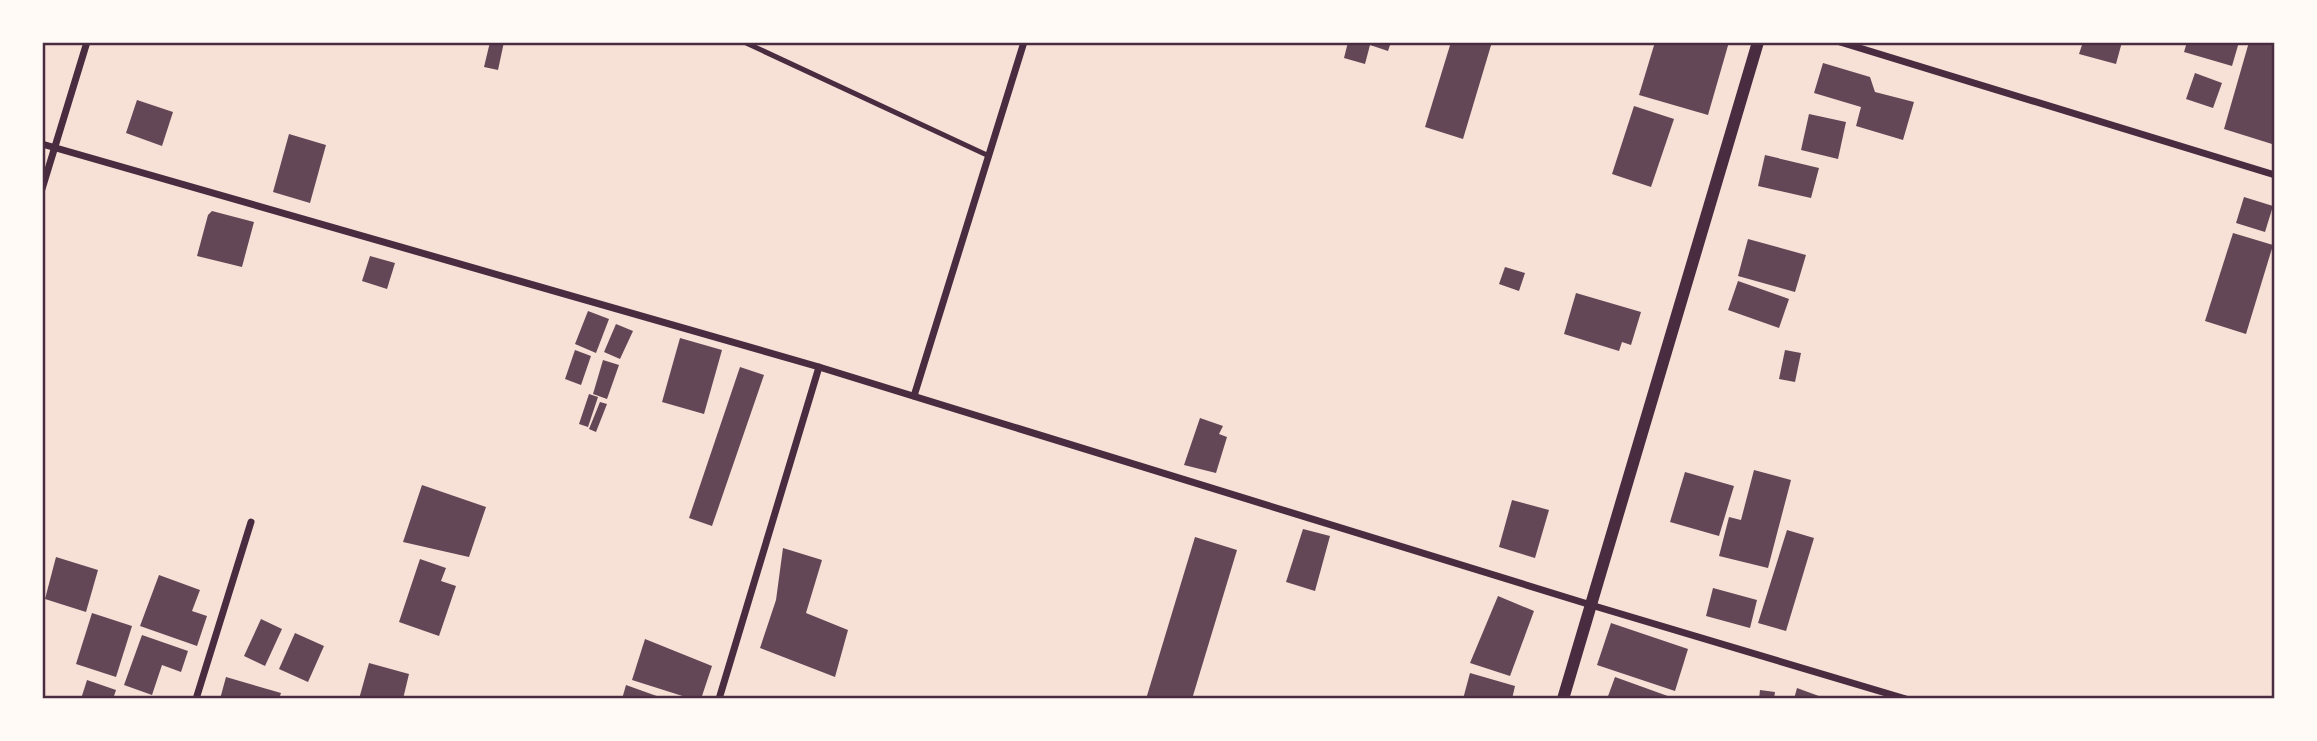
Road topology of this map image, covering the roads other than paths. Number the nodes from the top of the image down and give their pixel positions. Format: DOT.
graph roads {
  1 [pos="87,42"];
  2 [pos="744,42"];
  3 [pos="1024,42"];
  4 [pos="1758,42"];
  5 [pos="1840,42"];
  6 [pos="42,145"];
  7 [pos="54,149"];
  8 [pos="989,156"];
  9 [pos="2275,174"];
  10 [pos="42,189"];
  11 [pos="819,367"];
  12 [pos="914,396"];
  13 [pos="251,522"];
  14 [pos="1591,605"];
  15 [pos="196,699"];
  16 [pos="719,699"];
  17 [pos="1563,699"];
  18 [pos="1906,699"];
  1 -- 7 [label="street"];
  2 -- 8 [label="lane"];
  3 -- 8 [label="street"];
  4 -- 14 [label="street"];
  5 -- 9 [label="street"];
  6 -- 7 [label="street"];
  7 -- 10 [label="street"];
  7 -- 11 [label="street"];
  8 -- 12 [label="street"];
  11 -- 12 [label="street"];
  11 -- 16 [label="street"];
  12 -- 14 [label="street"];
  13 -- 15 [label="street"];
  14 -- 17 [label="street"];
  14 -- 18 [label="street"];
}
